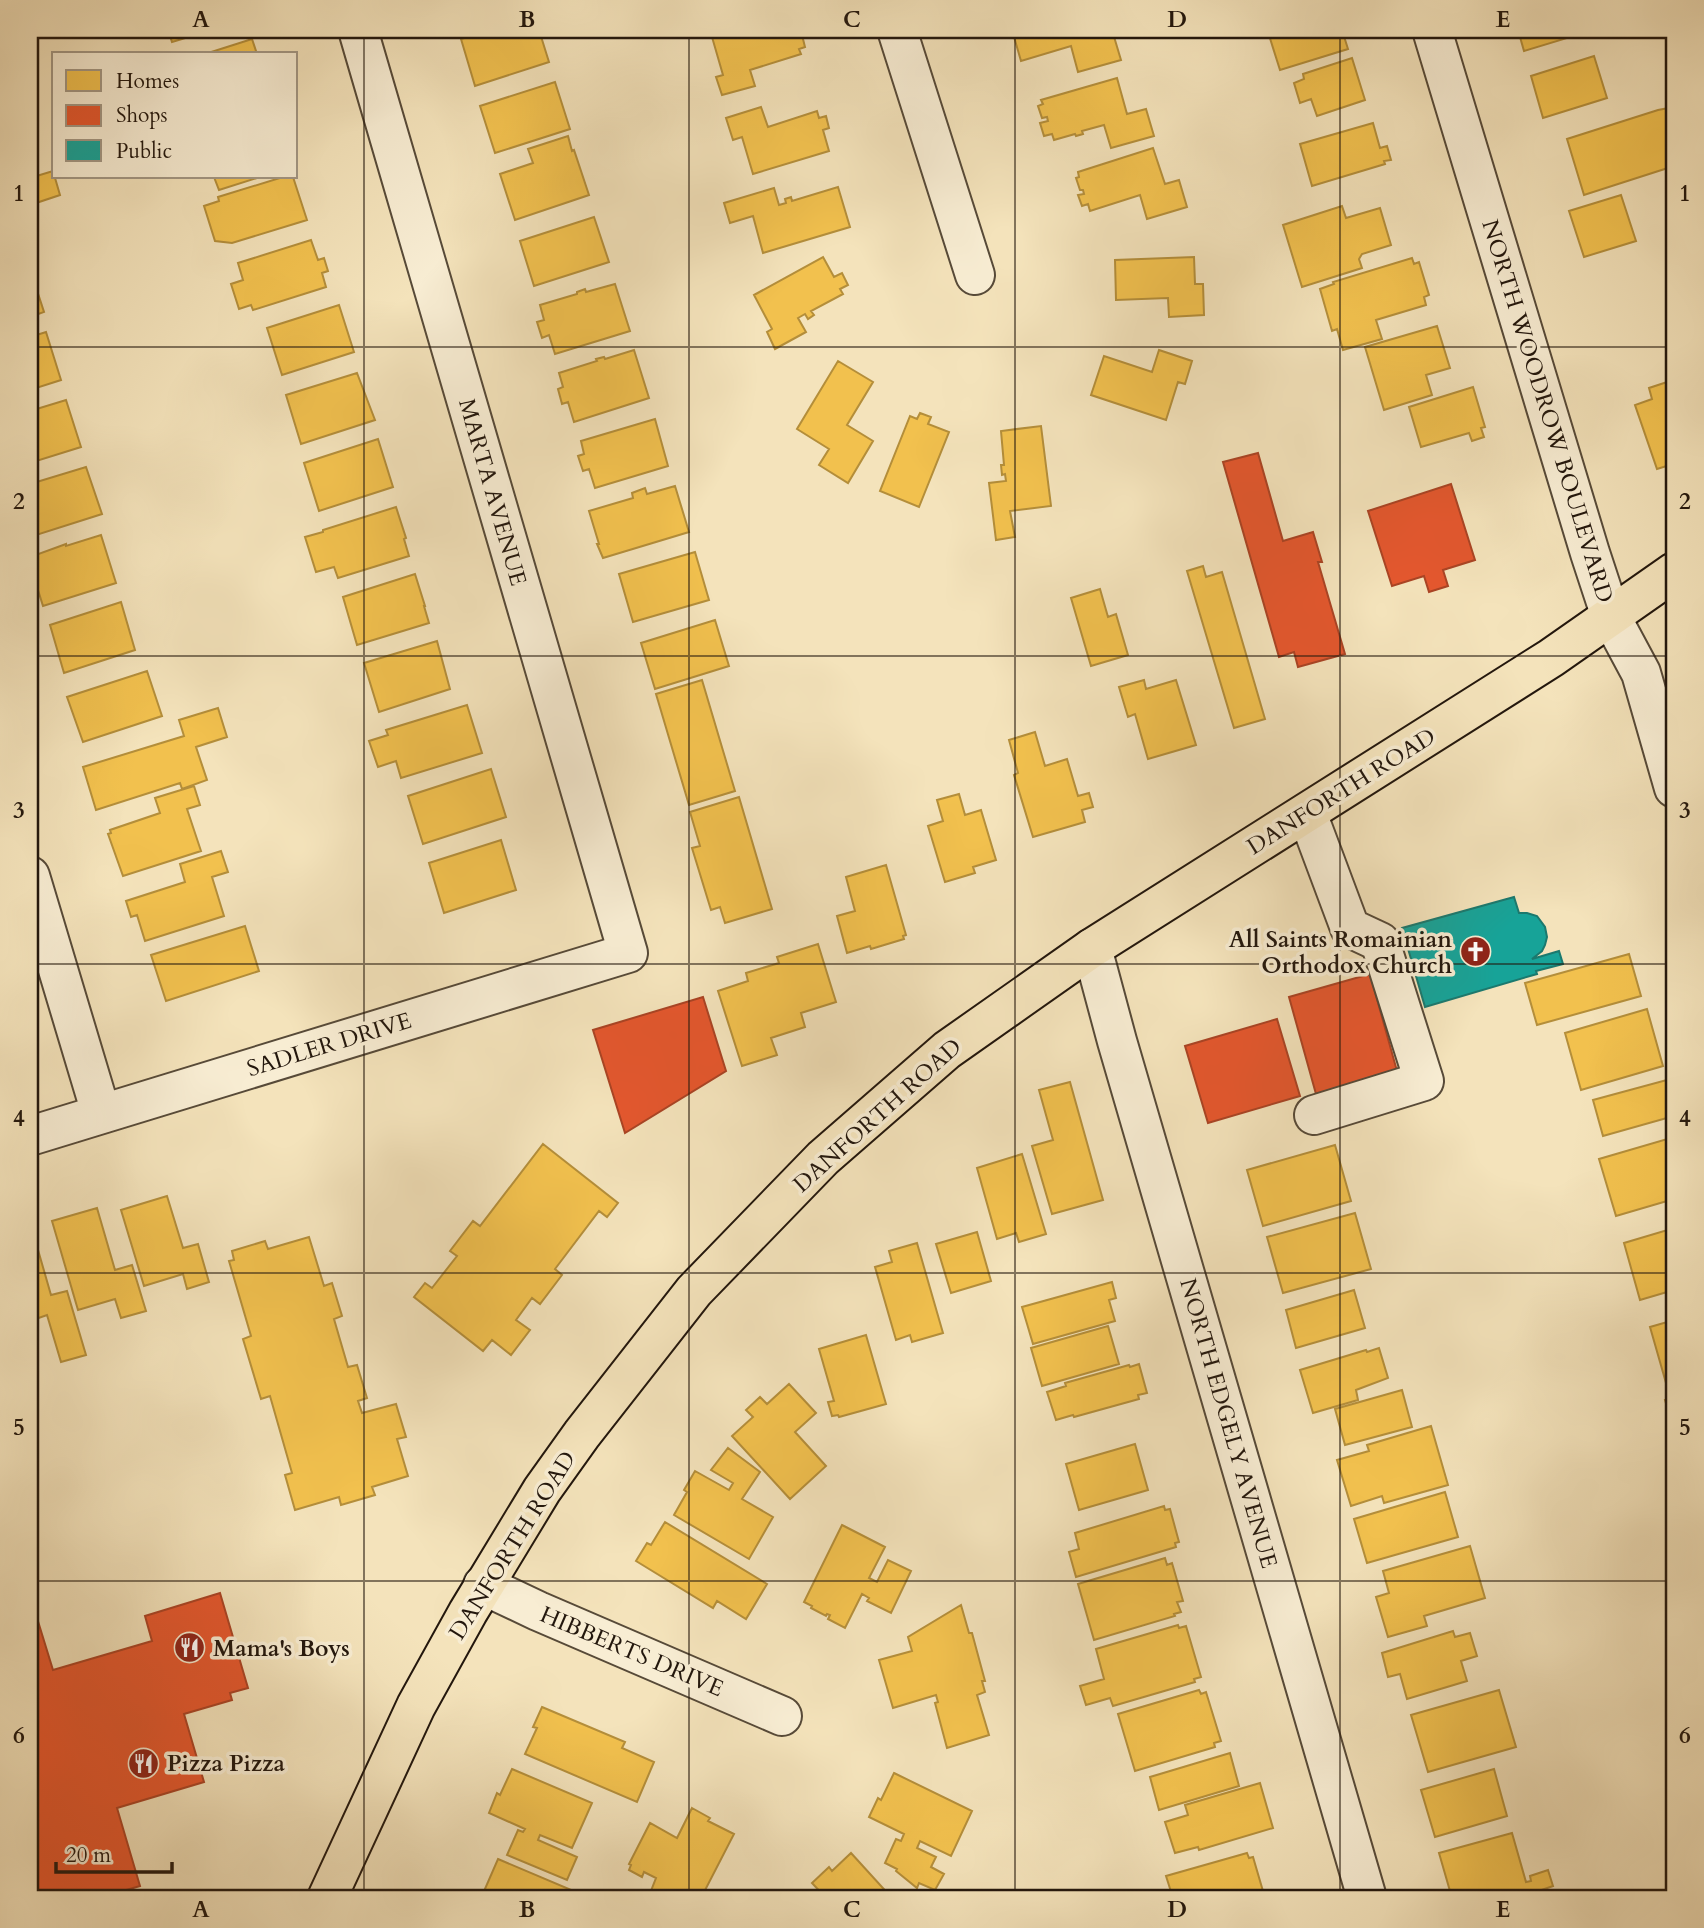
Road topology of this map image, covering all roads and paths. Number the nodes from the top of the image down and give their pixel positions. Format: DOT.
graph roads {
  1 [pos="358,30"];
  2 [pos="897,30"];
  3 [pos="1432,30"];
  4 [pos="975,275"];
  5 [pos="1674,572"];
  6 [pos="1611,617"];
  7 [pos="1674,788"];
  8 [pos="1307,813"];
  9 [pos="30,876"];
  10 [pos="1092,948"];
  11 [pos="628,953"];
  12 [pos="101,1114"];
  13 [pos="1314,1115"];
  14 [pos="30,1136"];
  15 [pos="483,1585"];
  16 [pos="782,1716"];
  17 [pos="327,1898"];
  18 [pos="1367,1898"];
  1 -- 11 [label="street, MARTA AVENUE"];
  2 -- 4 [label="street"];
  3 -- 6 [label="street, NORTH WOODROW BOULEVARD"];
  5 -- 6 [label="main road, DANFORTH ROAD"];
  6 -- 7 [label="street, NORTH WOODROW BOULEVARD"];
  6 -- 8 [label="main road, DANFORTH ROAD"];
  8 -- 10 [label="main road, DANFORTH ROAD"];
  8 -- 13 [label="street"];
  9 -- 12 [label="street"];
  10 -- 15 [label="main road, DANFORTH ROAD"];
  10 -- 18 [label="street, NORTH EDGELY AVENUE"];
  11 -- 12 [label="street, SADLER DRIVE"];
  12 -- 14 [label="street, SADLER DRIVE"];
  15 -- 16 [label="street, HIBBERTS DRIVE"];
  15 -- 17 [label="main road, DANFORTH ROAD"];
}
